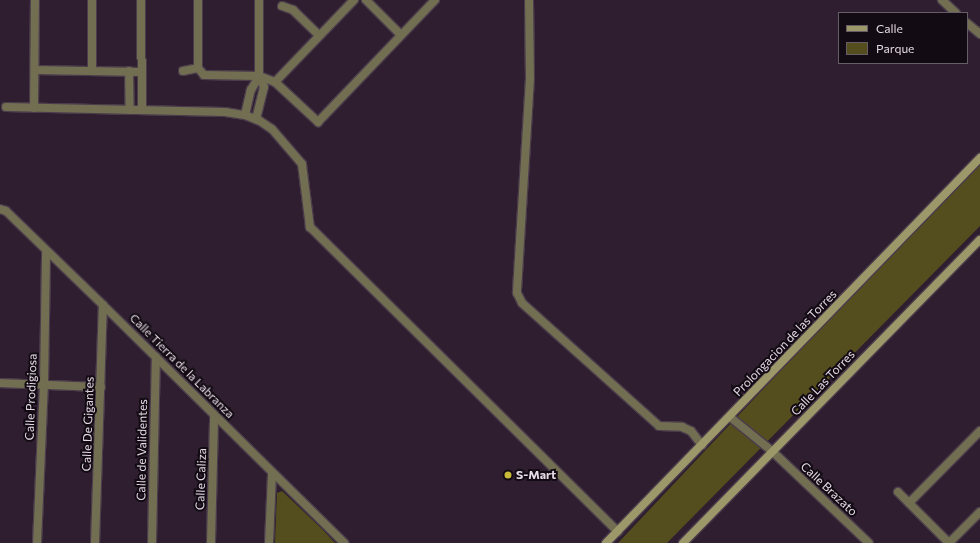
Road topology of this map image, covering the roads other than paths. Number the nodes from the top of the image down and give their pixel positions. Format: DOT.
graph roads {
  1 [pos="35,0"];
  2 [pos="92,0"];
  3 [pos="141,0"];
  4 [pos="198,0"];
  5 [pos="259,0"];
  6 [pos="354,0"];
  7 [pos="366,0"];
  8 [pos="435,0"];
  9 [pos="529,0"];
  10 [pos="942,0"];
  11 [pos="282,6"];
  12 [pos="955,12"];
  13 [pos="968,24"];
  14 [pos="980,34"];
  15 [pos="318,35"];
  16 [pos="401,35"];
  17 [pos="198,68"];
  18 [pos="35,70"];
  19 [pos="92,70"];
  20 [pos="183,71"];
  21 [pos="129,72"];
  22 [pos="141,72"];
  23 [pos="259,76"];
  24 [pos="275,82"];
  25 [pos="6,107"];
  26 [pos="34,108"];
  27 [pos="130,110"];
  28 [pos="142,110"];
  29 [pos="245,115"];
  30 [pos="256,119"];
  31 [pos="980,158"];
  32 [pos="0,209"];
  33 [pos="980,240"];
  34 [pos="46,251"];
  35 [pos="103,305"];
  36 [pos="156,357"];
  37 [pos="0,383"];
  38 [pos="44,384"];
  39 [pos="101,387"];
  40 [pos="214,416"];
  41 [pos="730,416"];
  42 [pos="980,431"];
  43 [pos="702,445"];
  44 [pos="773,452"];
  45 [pos="272,473"];
  46 [pos="898,492"];
  47 [pos="910,503"];
  48 [pos="980,512"];
  49 [pos="618,532"];
  50 [pos="37,543"];
  51 [pos="95,543"];
  52 [pos="152,543"];
  53 [pos="211,543"];
  54 [pos="269,543"];
  55 [pos="344,543"];
  56 [pos="606,543"];
  57 [pos="683,543"];
  58 [pos="869,543"];
  59 [pos="949,543"];
  1 -- 18 [label="street"];
  2 -- 19 [label="street"];
  3 -- 22 [label="street"];
  4 -- 17 [label="street"];
  5 -- 23 [label="street"];
  6 -- 15 [label="street"];
  7 -- 16 [label="street"];
  8 -- 16 [label="street"];
  9 -- 43 [label="street"];
  10 -- 12 [label="street"];
  11 -- 15 [label="street"];
  13 -- 14 [label="street"];
  15 -- 24 [label="street"];
  16 -- 24 [label="street"];
  17 -- 20 [label="street"];
  17 -- 23 [label="street"];
  18 -- 19 [label="street"];
  18 -- 26 [label="street"];
  19 -- 21 [label="street"];
  21 -- 22 [label="street"];
  21 -- 27 [label="street"];
  22 -- 28 [label="street"];
  23 -- 24 [label="street"];
  23 -- 29 [label="street"];
  23 -- 30 [label="street"];
  25 -- 26 [label="street"];
  26 -- 27 [label="street"];
  27 -- 28 [label="street"];
  28 -- 29 [label="street"];
  29 -- 30 [label="street"];
  30 -- 49 [label="street"];
  31 -- 41 [label="main road, Prolongacion de las Torres"];
  32 -- 34 [label="street, Calle Tierra de la Labranza"];
  33 -- 44 [label="main road, Calle Las Torres"];
  34 -- 35 [label="street, Calle Tierra de la Labranza"];
  34 -- 38 [label="street, Calle Prodigiosa"];
  35 -- 36 [label="street, Calle Tierra de la Labranza"];
  35 -- 39 [label="street, Calle De Gigantes"];
  36 -- 40 [label="street, Calle Tierra de la Labranza"];
  36 -- 52 [label="street, Calle de Validentes"];
  37 -- 38 [label="street"];
  38 -- 39 [label="street"];
  38 -- 50 [label="street, Calle Prodigiosa"];
  39 -- 51 [label="street, Calle De Gigantes"];
  40 -- 45 [label="street, Calle Tierra de la Labranza"];
  40 -- 53 [label="street, Calle Caliza"];
  41 -- 43 [label="main road, Prolongacion de las Torres"];
  41 -- 44 [label="street, Calle Brazato"];
  42 -- 47 [label="street"];
  43 -- 49 [label="main road, Prolongacion de las Torres"];
  44 -- 57 [label="main road, Calle Las Torres"];
  44 -- 58 [label="street, Calle Brazato"];
  45 -- 54 [label="street"];
  45 -- 55 [label="street, Calle Tierra de la Labranza"];
  46 -- 47 [label="street"];
  47 -- 59 [label="street"];
  48 -- 59 [label="street"];
  49 -- 56 [label="main road, Prolongacion de las Torres"];
}
